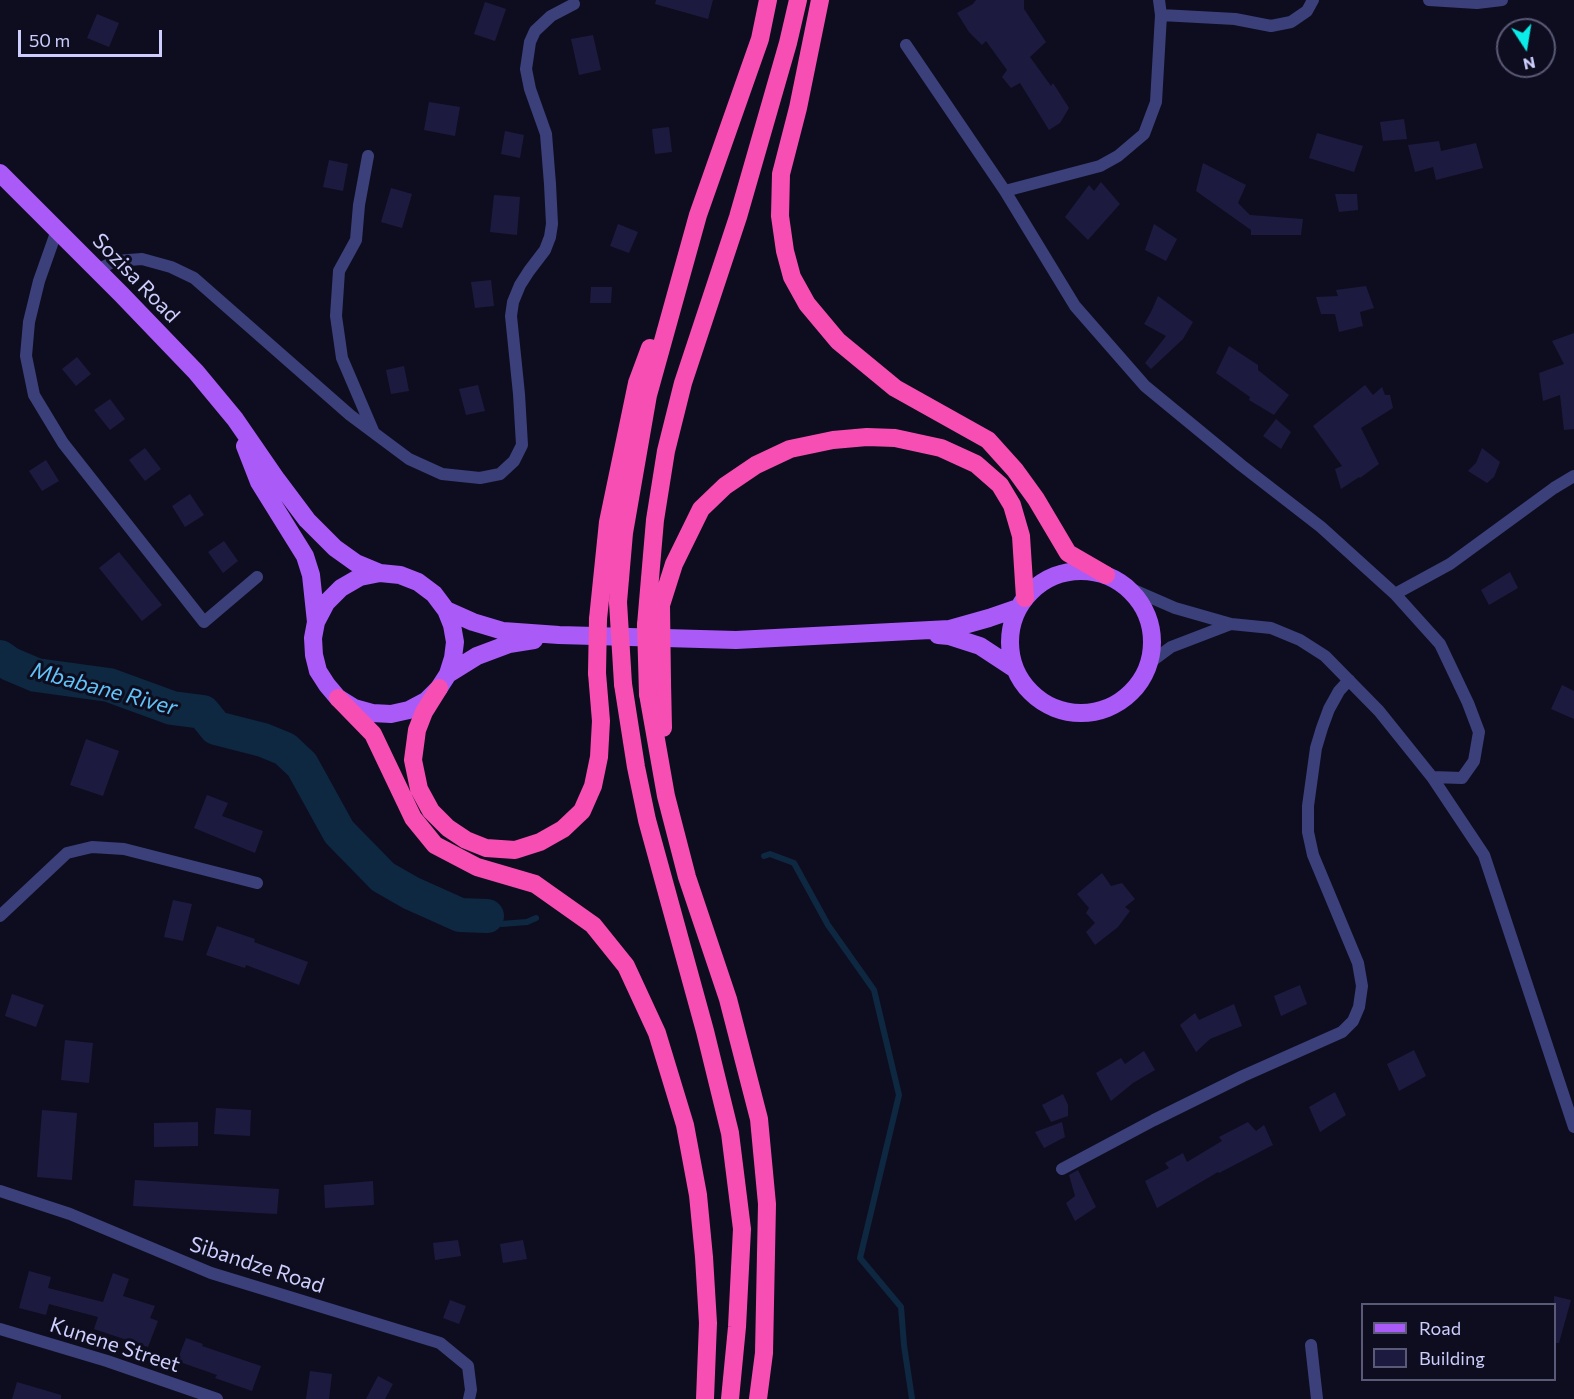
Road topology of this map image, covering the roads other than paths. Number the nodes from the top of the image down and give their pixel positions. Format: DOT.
graph roads {
  1 [pos="768,0"];
  2 [pos="798,0"];
  3 [pos="820,0"];
  4 [pos="1158,0"];
  5 [pos="1313,0"];
  6 [pos="1429,0"];
  7 [pos="1502,0"];
  8 [pos="574,4"];
  9 [pos="1161,15"];
  10 [pos="906,45"];
  11 [pos="368,156"];
  12 [pos="0,173"];
  13 [pos="1005,191"];
  14 [pos="698,215"];
  15 [pos="57,230"];
  16 [pos="96,270"];
  17 [pos="235,419"];
  18 [pos="374,433"];
  19 [pos="1574,476"];
  20 [pos="380,573"];
  21 [pos="1106,575"];
  22 [pos="256,577"];
  23 [pos="1129,588"];
  24 [pos="1395,594"];
  25 [pos="1021,603"];
  26 [pos="446,610"];
  27 [pos="316,622"];
  28 [pos="1231,624"];
  29 [pos="906,632"];
  30 [pos="559,635"];
  31 [pos="1148,664"];
  32 [pos="1014,669"];
  33 [pos="1348,680"];
  34 [pos="443,681"];
  35 [pos="655,688"];
  36 [pos="338,698"];
  37 [pos="1432,777"];
  38 [pos="257,883"];
  39 [pos="0,916"];
  40 [pos="1574,1127"];
  41 [pos="1062,1169"];
  42 [pos="0,1191"];
  43 [pos="0,1329"];
  44 [pos="1311,1345"];
  45 [pos="217,1399"];
  46 [pos="469,1399"];
  47 [pos="705,1399"];
  48 [pos="729,1399"];
  49 [pos="758,1399"];
  50 [pos="1317,1399"];
  1 -- 14 [label="highway"];
  2 -- 35 [label="highway, bridge"];
  3 -- 21 [label="highway"];
  4 -- 9 [label="street"];
  5 -- 9 [label="street"];
  6 -- 7 [label="street"];
  8 -- 18 [label="street"];
  9 -- 13 [label="street"];
  10 -- 13 [label="street"];
  11 -- 18 [label="street"];
  12 -- 15 [label="main road, Sozisa Road"];
  13 -- 24 [label="street"];
  14 -- 34 [label="highway, bridge"];
  14 -- 48 [label="highway, bridge"];
  15 -- 16 [label="main road, Sozisa Road"];
  15 -- 22 [label="street"];
  16 -- 17 [label="main road, Sozisa Road"];
  16 -- 18 [label="street"];
  17 -- 20 [label="main road"];
  17 -- 27 [label="main road"];
  19 -- 24 [label="street"];
  20 -- 26 [label="main road"];
  20 -- 27 [label="main road"];
  21 -- 23 [label="main road"];
  21 -- 25 [label="main road"];
  23 -- 28 [label="street"];
  23 -- 31 [label="main road"];
  24 -- 37 [label="street"];
  25 -- 29 [label="main road"];
  25 -- 32 [label="main road"];
  25 -- 35 [label="highway, bridge"];
  26 -- 30 [label="main road"];
  26 -- 34 [label="main road"];
  27 -- 36 [label="main road"];
  28 -- 31 [label="street"];
  28 -- 33 [label="street"];
  29 -- 30 [label="main road"];
  29 -- 32 [label="main road"];
  30 -- 34 [label="main road"];
  31 -- 32 [label="main road"];
  33 -- 37 [label="street"];
  33 -- 41 [label="street"];
  34 -- 36 [label="main road"];
  35 -- 49 [label="highway"];
  36 -- 47 [label="highway"];
  37 -- 40 [label="street"];
  38 -- 39 [label="street"];
  42 -- 46 [label="street, Sibandze Road"];
  43 -- 45 [label="street, Kunene Street"];
  44 -- 50 [label="street"];
}
